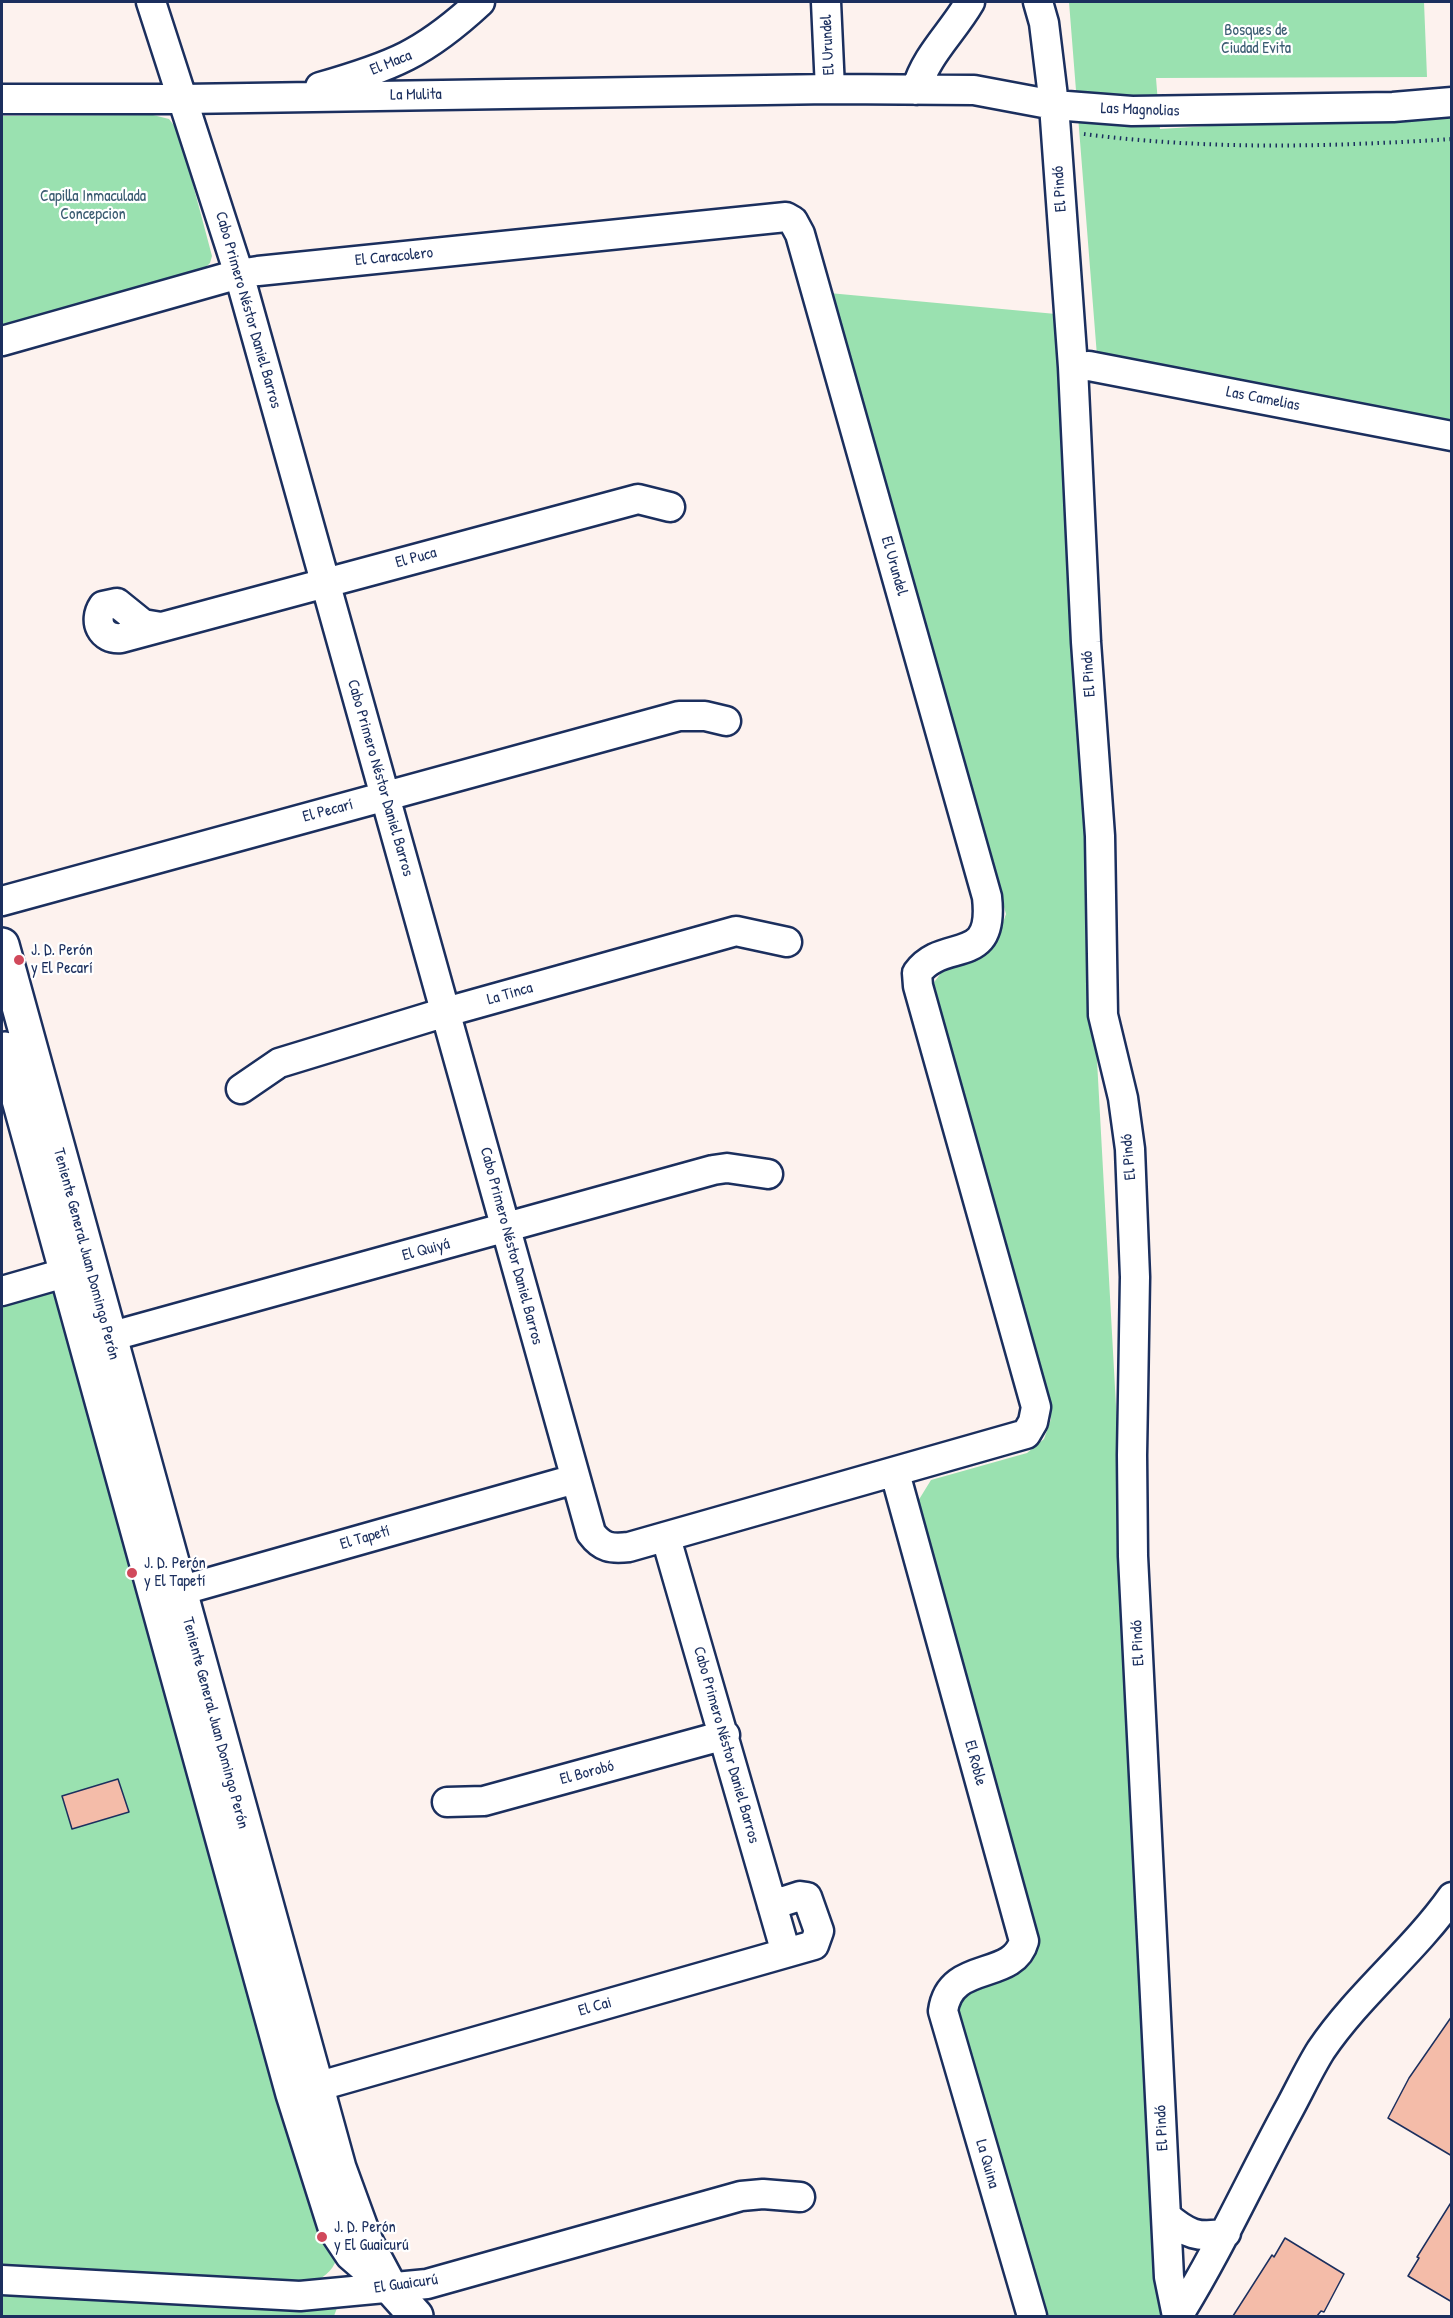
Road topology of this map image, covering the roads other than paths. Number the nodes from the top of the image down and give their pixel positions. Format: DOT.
graph roads {
  1 [pos="151,2"];
  2 [pos="480,2"];
  3 [pos="826,2"];
  4 [pos="970,2"];
  5 [pos="1038,2"];
  6 [pos="830,89"];
  7 [pos="916,90"];
  8 [pos="287,97"];
  9 [pos="2,99"];
  10 [pos="184,99"];
  11 [pos="1452,102"];
  12 [pos="1055,118"];
  13 [pos="793,221"];
  14 [pos="239,274"];
  15 [pos="2,341"];
  16 [pos="1073,367"];
  17 [pos="1452,436"];
  18 [pos="670,507"];
  19 [pos="324,583"];
  20 [pos="161,627"];
  21 [pos="726,721"];
  22 [pos="386,796"];
  23 [pos="2,901"];
  24 [pos="787,942"];
  25 [pos="2,945"];
  26 [pos="446,1012"];
  27 [pos="8,1041"];
  28 [pos="241,1089"];
  29 [pos="768,1174"];
  30 [pos="506,1228"];
  31 [pos="78,1269"];
  32 [pos="2,1291"];
  33 [pos="97,1339"];
  34 [pos="895,1473"];
  35 [pos="575,1479"];
  36 [pos="666,1538"];
  37 [pos="167,1594"];
  38 [pos="725,1735"];
  39 [pos="447,1802"];
  40 [pos="1452,1897"];
  41 [pos="772,1905"];
  42 [pos="786,1953"];
  43 [pos="943,2011"];
  44 [pos="304,2090"];
  45 [pos="800,2197"];
  46 [pos="1166,2216"];
  47 [pos="1226,2233"];
  48 [pos="2,2280"];
  49 [pos="390,2287"];
  50 [pos="346,2304"];
  51 [pos="416,2316"];
  52 [pos="1032,2316"];
  53 [pos="1178,2316"];
  1 -- 10 [label="street, Cabo Primero Néstor Daniel Barros"];
  2 -- 8 [label="street, El Maca"];
  3 -- 6 [label="street, El Urundel"];
  4 -- 7 [label="street"];
  5 -- 12 [label="street, El Pindó"];
  6 -- 7 [label="street, Las Magnolias"];
  6 -- 8 [label="street, La Mulita"];
  7 -- 12 [label="street, Las Magnolias"];
  8 -- 10 [label="street, La Mulita"];
  9 -- 10 [label="street, La Mulita"];
  10 -- 14 [label="street, Cabo Primero Néstor Daniel Barros"];
  11 -- 12 [label="street, Las Magnolias"];
  12 -- 16 [label="street, El Pindó"];
  13 -- 14 [label="street, El Caracolero"];
  13 -- 34 [label="street, El Urundel"];
  14 -- 15 [label="street, El Caracolero"];
  14 -- 19 [label="street, Cabo Primero Néstor Daniel Barros"];
  16 -- 17 [label="street, Las Camelias"];
  16 -- 46 [label="street, El Pindó"];
  18 -- 19 [label="street, El Puca"];
  19 -- 20 [label="street, El Puca"];
  19 -- 22 [label="street, Cabo Primero Néstor Daniel Barros"];
  21 -- 22 [label="street, El Pecarí"];
  22 -- 23 [label="street, El Pecarí"];
  22 -- 26 [label="street, Cabo Primero Néstor Daniel Barros"];
  24 -- 26 [label="street, La Tinca"];
  25 -- 27 [label="main road, Teniente General Juan Domingo Perón"];
  26 -- 28 [label="street, La Tinca"];
  26 -- 30 [label="street, Cabo Primero Néstor Daniel Barros"];
  27 -- 31 [label="main road, Teniente General Juan Domingo Perón"];
  29 -- 30 [label="street, El Quiyá"];
  30 -- 33 [label="street, El Quiyá"];
  30 -- 35 [label="street, Cabo Primero Néstor Daniel Barros"];
  31 -- 32 [label="street"];
  31 -- 33 [label="main road, Teniente General Juan Domingo Perón"];
  33 -- 37 [label="main road, Teniente General Juan Domingo Perón"];
  34 -- 36 [label="street"];
  34 -- 43 [label="street, El Roble"];
  35 -- 36 [label="street, Cabo Primero Néstor Daniel Barros"];
  35 -- 37 [label="street, El Tapetí"];
  36 -- 38 [label="street, Cabo Primero Néstor Daniel Barros"];
  37 -- 44 [label="main road, Teniente General Juan Domingo Perón"];
  38 -- 39 [label="street, El Borobó"];
  38 -- 41 [label="street, Cabo Primero Néstor Daniel Barros"];
  40 -- 47 [label="street"];
  41 -- 42 [label="street, Cabo Primero Néstor Daniel Barros"];
  41 -- 42 [label="street, El Cai"];
  42 -- 44 [label="street, El Cai"];
  43 -- 52 [label="street, La Quina"];
  44 -- 49 [label="main road, Teniente General Juan Domingo Perón"];
  45 -- 49 [label="street, El Guaicurú"];
  46 -- 47 [label="street"];
  46 -- 53 [label="street, El Pindó"];
  47 -- 53 [label="street"];
  48 -- 50 [label="street, El Guaicurú"];
  49 -- 50 [label="street, El Guaicurú"];
  49 -- 51 [label="main road, Teniente General Juan Domingo Perón"];
}
